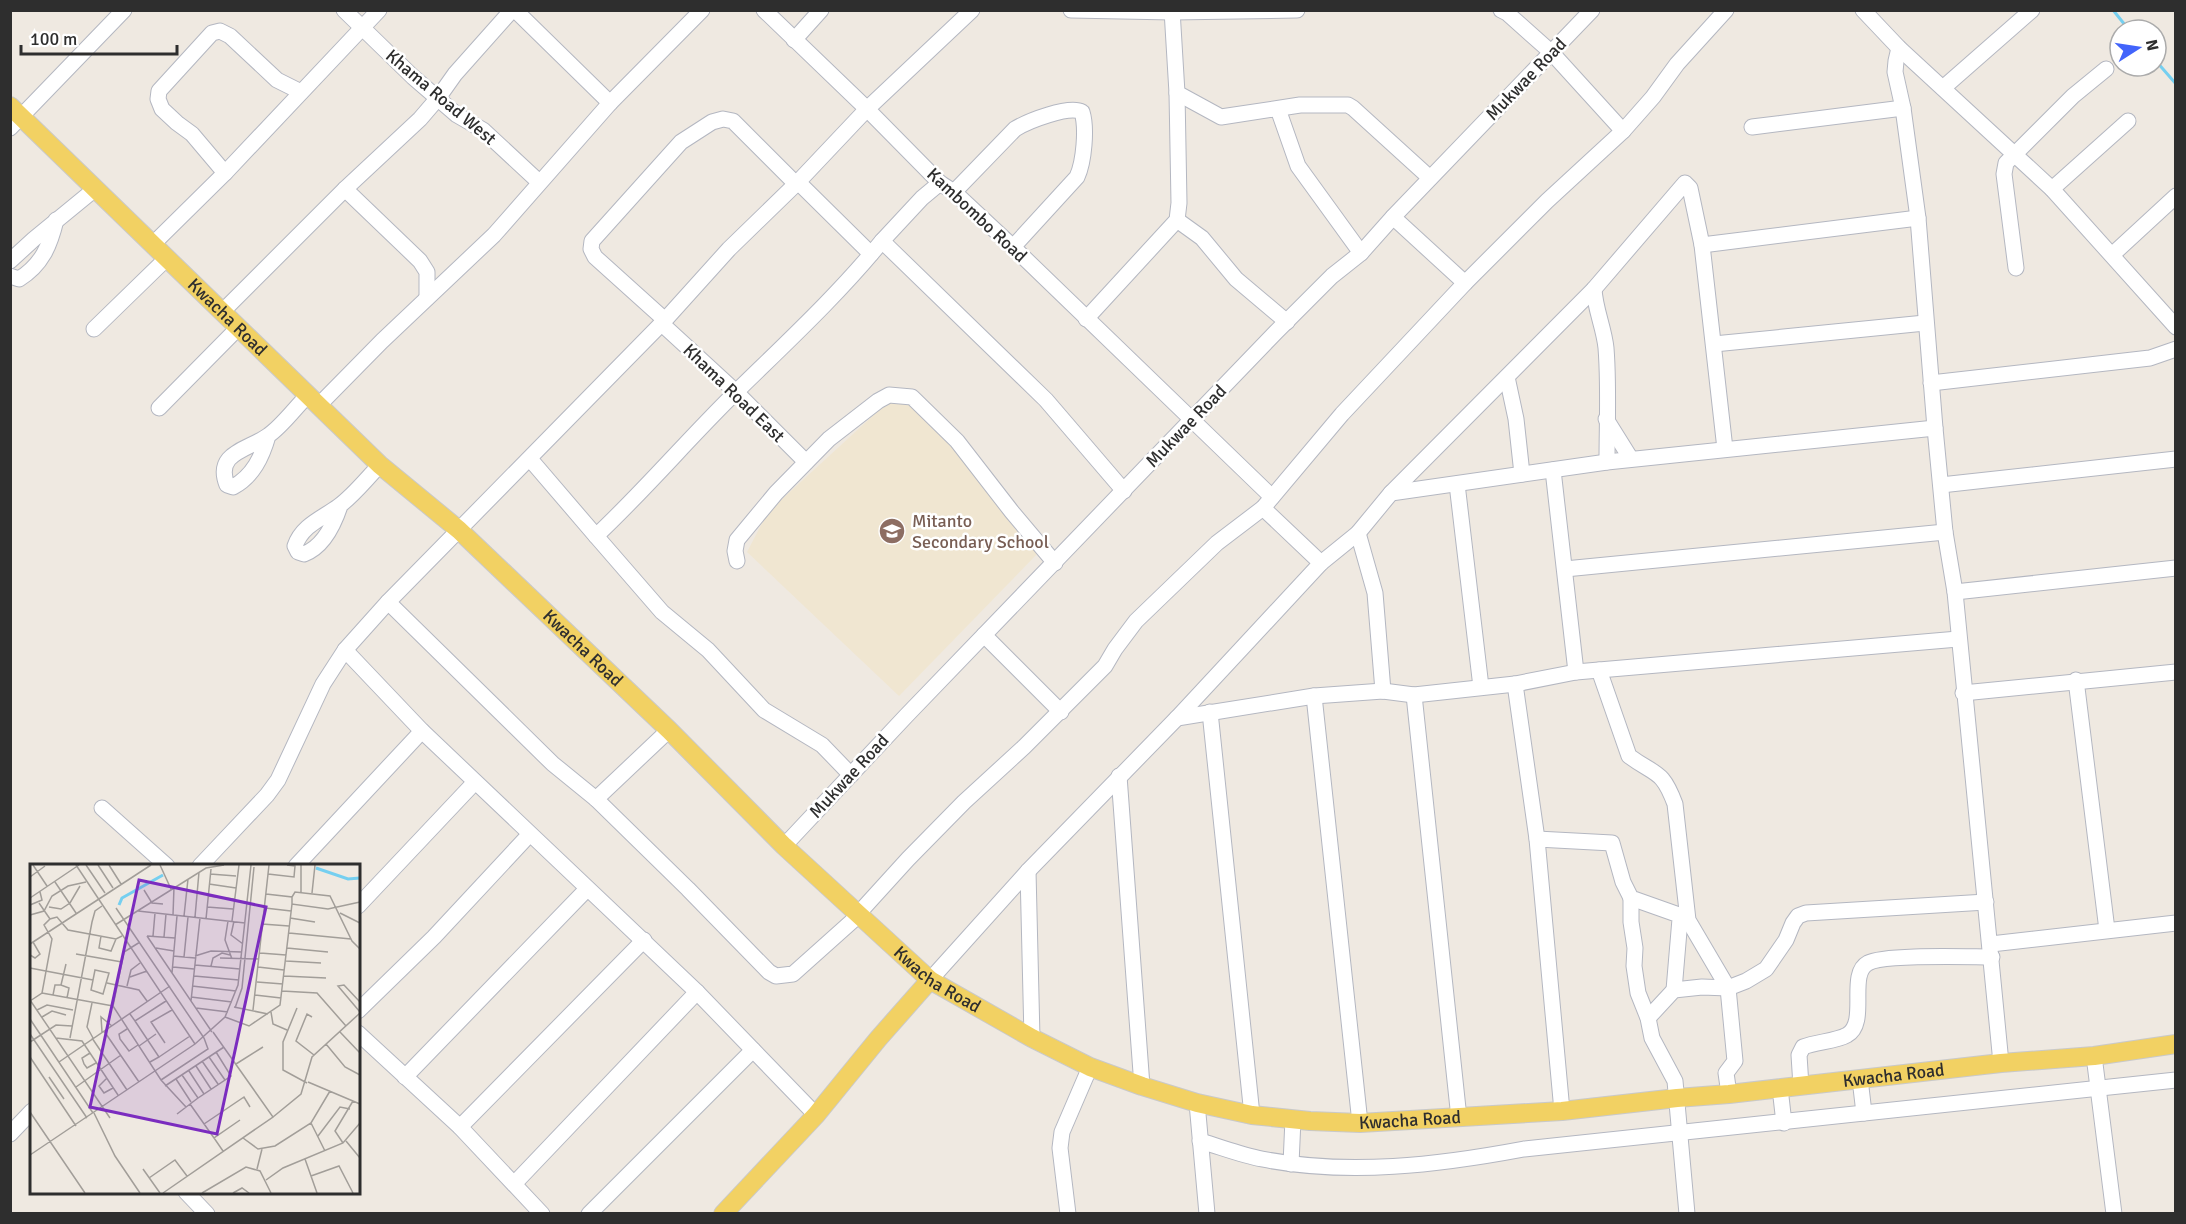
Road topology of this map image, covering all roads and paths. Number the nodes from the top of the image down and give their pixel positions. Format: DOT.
graph roads {
  1 [pos="124,10"];
  2 [pos="344,10"];
  3 [pos="379,10"];
  4 [pos="514,10"];
  5 [pos="702,10"];
  6 [pos="764,10"];
  7 [pos="821,10"];
  8 [pos="972,10"];
  9 [pos="1071,10"];
  10 [pos="1297,10"];
  11 [pos="1501,10"];
  12 [pos="1592,10"];
  13 [pos="1726,10"];
  14 [pos="1863,10"];
  15 [pos="2032,10"];
  16 [pos="1172,11"];
  17 [pos="363,28"];
  18 [pos="794,40"];
  19 [pos="1899,48"];
  20 [pos="1552,53"];
  21 [pos="2106,69"];
  22 [pos="1943,88"];
  23 [pos="301,92"];
  24 [pos="1177,93"];
  25 [pos="438,98"];
  26 [pos="610,103"];
  27 [pos="1903,108"];
  28 [pos="867,109"];
  29 [pos="1278,109"];
  30 [pos="14,117"];
  31 [pos="2128,121"];
  32 [pos="1752,127"];
  33 [pos="1623,131"];
  34 [pos="2013,155"];
  35 [pos="225,173"];
  36 [pos="1430,178"];
  37 [pos="539,182"];
  38 [pos="797,183"];
  39 [pos="940,183"];
  40 [pos="95,189"];
  41 [pos="345,189"];
  42 [pos="2052,189"];
  43 [pos="954,192"];
  44 [pos="2175,196"];
  45 [pos="1393,217"];
  46 [pos="1918,218"];
  47 [pos="57,220"];
  48 [pos="1177,220"];
  49 [pos="882,241"];
  50 [pos="152,245"];
  51 [pos="1702,245"];
  52 [pos="1013,247"];
  53 [pos="1361,253"];
  54 [pos="871,254"];
  55 [pos="2112,255"];
  56 [pos="166,259"];
  57 [pos="10,261"];
  58 [pos="2016,268"];
  59 [pos="10,276"];
  60 [pos="1466,283"];
  61 [pos="1594,289"];
  62 [pos="428,298"];
  63 [pos="222,312"];
  64 [pos="1086,319"];
  65 [pos="2173,320"];
  66 [pos="664,322"];
  67 [pos="1287,322"];
  68 [pos="1925,322"];
  69 [pos="238,328"];
  70 [pos="94,329"];
  71 [pos="1714,344"];
  72 [pos="2175,349"];
  73 [pos="1507,377"];
  74 [pos="1931,384"];
  75 [pos="736,392"];
  76 [pos="313,400"];
  77 [pos="159,408"];
  78 [pos="1192,419"];
  79 [pos="1606,419"];
  80 [pos="1935,428"];
  81 [pos="268,436"];
  82 [pos="1725,449"];
  83 [pos="530,459"];
  84 [pos="1631,459"];
  85 [pos="2175,459"];
  86 [pos="806,462"];
  87 [pos="1607,462"];
  88 [pos="380,465"];
  89 [pos="1553,470"];
  90 [pos="1522,474"];
  91 [pos="1457,484"];
  92 [pos="1941,485"];
  93 [pos="1124,491"];
  94 [pos="1391,493"];
  95 [pos="1267,502"];
  96 [pos="340,506"];
  97 [pos="459,530"];
  98 [pos="1945,532"];
  99 [pos="1358,533"];
  100 [pos="596,536"];
  101 [pos="737,561"];
  102 [pos="1055,563"];
  103 [pos="1321,563"];
  104 [pos="2175,568"];
  105 [pos="1565,569"];
  106 [pos="1955,592"];
  107 [pos="388,602"];
  108 [pos="984,635"];
  109 [pos="1958,639"];
  110 [pos="345,650"];
  111 [pos="1599,670"];
  112 [pos="1576,672"];
  113 [pos="2175,672"];
  114 [pos="2076,680"];
  115 [pos="1515,684"];
  116 [pos="1481,687"];
  117 [pos="1383,691"];
  118 [pos="1963,693"];
  119 [pos="1414,695"];
  120 [pos="1314,696"];
  121 [pos="1061,712"];
  122 [pos="1210,712"];
  123 [pos="1177,718"];
  124 [pos="669,730"];
  125 [pos="422,732"];
  126 [pos="850,775"];
  127 [pos="1119,776"];
  128 [pos="476,782"];
  129 [pos="596,799"];
  130 [pos="102,808"];
  131 [pos="529,835"];
  132 [pos="1537,839"];
  133 [pos="784,846"];
  134 [pos="165,864"];
  135 [pos="202,864"];
  136 [pos="298,864"];
  137 [pos="1028,871"];
  138 [pos="587,889"];
  139 [pos="1631,898"];
  140 [pos="1986,902"];
  141 [pos="360,904"];
  142 [pos="859,915"];
  143 [pos="1684,920"];
  144 [pos="2175,922"];
  145 [pos="2107,930"];
  146 [pos="644,940"];
  147 [pos="1992,950"];
  148 [pos="930,980"];
  149 [pos="1728,988"];
  150 [pos="1674,990"];
  151 [pos="698,992"];
  152 [pos="360,1009"];
  153 [pos="1648,1018"];
  154 [pos="360,1035"];
  155 [pos="1032,1038"];
  156 [pos="2175,1044"];
  157 [pos="753,1050"];
  158 [pos="2094,1056"];
  159 [pos="2001,1063"];
  160 [pos="1090,1067"];
  161 [pos="405,1077"];
  162 [pos="1860,1079"];
  163 [pos="2175,1080"];
  164 [pos="1142,1086"];
  165 [pos="1801,1086"];
  166 [pos="1780,1088"];
  167 [pos="2099,1088"];
  168 [pos="1730,1094"];
  169 [pos="1677,1098"];
  170 [pos="1197,1103"];
  171 [pos="1562,1111"];
  172 [pos="30,1113"];
  173 [pos="1864,1113"];
  174 [pos="816,1115"];
  175 [pos="1252,1115"];
  176 [pos="1459,1118"];
  177 [pos="1293,1119"];
  178 [pos="1360,1123"];
  179 [pos="1784,1123"];
  180 [pos="460,1127"];
  181 [pos="10,1134"];
  182 [pos="1679,1134"];
  183 [pos="1200,1141"];
  184 [pos="1291,1164"];
  185 [pos="514,1184"];
  186 [pos="188,1194"];
  187 [pos="207,1214"];
  188 [pos="542,1214"];
  189 [pos="589,1214"];
  190 [pos="723,1214"];
  191 [pos="1068,1214"];
  192 [pos="1207,1214"];
  193 [pos="1687,1214"];
  194 [pos="2114,1214"];
  1 -- 30 [label="street"];
  2 -- 17 [label="street, Khama Road West"];
  3 -- 17 [label="street"];
  4 -- 25 [label="street"];
  4 -- 26 [label="street"];
  5 -- 26 [label="street"];
  6 -- 18 [label="street, Kambombo Road"];
  7 -- 18 [label="street"];
  8 -- 28 [label="street"];
  9 -- 16 [label="street"];
  10 -- 16 [label="street"];
  11 -- 20 [label="street"];
  12 -- 20 [label="street, Mukwae Road"];
  13 -- 33 [label="street"];
  14 -- 19 [label="street"];
  15 -- 22 [label="street"];
  16 -- 24 [label="street"];
  17 -- 23 [label="street"];
  17 -- 25 [label="street, Khama Road West"];
  18 -- 28 [label="street, Kambombo Road"];
  19 -- 22 [label="street"];
  19 -- 27 [label="street"];
  20 -- 33 [label="street"];
  20 -- 36 [label="street, Mukwae Road"];
  21 -- 34 [label="street"];
  22 -- 34 [label="street"];
  23 -- 35 [label="street"];
  23 -- 35 [label="street"];
  24 -- 29 [label="street"];
  24 -- 48 [label="street"];
  25 -- 37 [label="street, Khama Road West"];
  25 -- 41 [label="street"];
  26 -- 37 [label="street"];
  27 -- 32 [label="street"];
  27 -- 46 [label="street"];
  28 -- 38 [label="street"];
  28 -- 39 [label="street, Kambombo Road"];
  29 -- 36 [label="street"];
  29 -- 53 [label="street"];
  30 -- 40 [label="main road, Kwacha Road"];
  31 -- 42 [label="street"];
  33 -- 60 [label="street"];
  34 -- 42 [label="street"];
  34 -- 58 [label="street"];
  35 -- 50 [label="street"];
  36 -- 45 [label="street, Mukwae Road"];
  37 -- 62 [label="street"];
  38 -- 54 [label="street"];
  38 -- 66 [label="street"];
  38 -- 66 [label="street, Khama Road East"];
  39 -- 43 [label="street, Kambombo Road"];
  39 -- 49 [label="street"];
  40 -- 47 [label="street"];
  40 -- 50 [label="main road, Kwacha Road"];
  41 -- 62 [label="street"];
  41 -- 63 [label="street"];
  42 -- 55 [label="street"];
  43 -- 52 [label="street, Kambombo Road"];
  43 -- 52 [label="street"];
  44 -- 55 [label="street"];
  45 -- 53 [label="street, Mukwae Road"];
  45 -- 60 [label="street"];
  46 -- 51 [label="street"];
  46 -- 68 [label="street"];
  47 -- 57 [label="street"];
  47 -- 59 [label="street"];
  48 -- 64 [label="street"];
  48 -- 67 [label="street"];
  49 -- 54 [label="street"];
  49 -- 93 [label="street"];
  50 -- 56 [label="main road, Kwacha Road"];
  51 -- 61 [label="street"];
  51 -- 71 [label="street"];
  52 -- 64 [label="street, Kambombo Road"];
  53 -- 67 [label="street, Mukwae Road"];
  54 -- 75 [label="street"];
  55 -- 65 [label="street"];
  56 -- 63 [label="main road, Kwacha Road"];
  56 -- 70 [label="street"];
  60 -- 95 [label="street"];
  61 -- 73 [label="street"];
  61 -- 79 [label="street"];
  62 -- 76 [label="street"];
  63 -- 69 [label="main road, Kwacha Road"];
  64 -- 78 [label="street, Kambombo Road"];
  66 -- 75 [label="street, Khama Road East"];
  66 -- 83 [label="street"];
  67 -- 78 [label="street, Mukwae Road"];
  68 -- 71 [label="street"];
  68 -- 74 [label="street"];
  69 -- 76 [label="main road, Kwacha Road"];
  69 -- 77 [label="street"];
  71 -- 82 [label="street"];
  72 -- 74 [label="street"];
  73 -- 90 [label="street"];
  73 -- 94 [label="street"];
  74 -- 80 [label="street"];
  75 -- 86 [label="street, Khama Road East"];
  75 -- 100 [label="street"];
  76 -- 81 [label="street"];
  76 -- 88 [label="main road, Kwacha Road"];
  78 -- 93 [label="street, Mukwae Road"];
  78 -- 95 [label="street, Kambombo Road"];
  79 -- 84 [label="street"];
  79 -- 87 [label="street"];
  80 -- 82 [label="street"];
  80 -- 92 [label="street"];
  82 -- 84 [label="street"];
  83 -- 97 [label="street"];
  83 -- 100 [label="street"];
  84 -- 87 [label="street"];
  85 -- 92 [label="street"];
  86 -- 101 [label="street"];
  86 -- 102 [label="street"];
  87 -- 89 [label="street"];
  88 -- 96 [label="street"];
  88 -- 97 [label="main road, Kwacha Road"];
  89 -- 90 [label="street"];
  89 -- 105 [label="street"];
  90 -- 91 [label="street"];
  91 -- 94 [label="street"];
  91 -- 116 [label="street"];
  92 -- 98 [label="street"];
  93 -- 102 [label="street, Mukwae Road"];
  94 -- 99 [label="street"];
  95 -- 103 [label="street, Kambombo Road"];
  95 -- 121 [label="street"];
  97 -- 107 [label="street"];
  97 -- 124 [label="main road, Kwacha Road"];
  98 -- 105 [label="street"];
  98 -- 106 [label="street"];
  99 -- 103 [label="street"];
  99 -- 117 [label="street"];
  100 -- 126 [label="street"];
  102 -- 108 [label="street, Mukwae Road"];
  103 -- 123 [label="street"];
  104 -- 106 [label="street"];
  105 -- 112 [label="street"];
  106 -- 109 [label="street"];
  107 -- 110 [label="street"];
  107 -- 129 [label="street"];
  108 -- 121 [label="street"];
  108 -- 126 [label="street, Mukwae Road"];
  109 -- 111 [label="street"];
  109 -- 118 [label="street"];
  110 -- 125 [label="street"];
  110 -- 135 [label="street"];
  111 -- 112 [label="street"];
  111 -- 143 [label="street"];
  112 -- 115 [label="street"];
  113 -- 114 [label="street"];
  114 -- 118 [label="street"];
  114 -- 145 [label="street"];
  115 -- 116 [label="street"];
  115 -- 132 [label="street"];
  116 -- 119 [label="street"];
  117 -- 119 [label="street"];
  117 -- 120 [label="street"];
  118 -- 140 [label="street"];
  119 -- 176 [label="street"];
  120 -- 122 [label="street"];
  120 -- 178 [label="street"];
  121 -- 142 [label="street"];
  122 -- 123 [label="street"];
  122 -- 175 [label="street"];
  123 -- 127 [label="street"];
  124 -- 129 [label="street"];
  124 -- 133 [label="main road, Kwacha Road"];
  125 -- 128 [label="street"];
  125 -- 136 [label="street"];
  126 -- 133 [label="street, Mukwae Road"];
  127 -- 137 [label="street"];
  127 -- 164 [label="street"];
  128 -- 131 [label="street"];
  128 -- 141 [label="street"];
  129 -- 142 [label="street"];
  130 -- 134 [label="street"];
  131 -- 138 [label="street"];
  131 -- 152 [label="street"];
  132 -- 139 [label="street"];
  132 -- 171 [label="street"];
  133 -- 142 [label="main road, Kwacha Road"];
  137 -- 148 [label="street"];
  137 -- 155 [label="street"];
  138 -- 146 [label="street"];
  138 -- 161 [label="street"];
  139 -- 143 [label="street"];
  139 -- 153 [label="street"];
  140 -- 147 [label="street"];
  140 -- 149 [label="street"];
  142 -- 148 [label="main road, Kwacha Road"];
  143 -- 149 [label="street"];
  143 -- 150 [label="street"];
  144 -- 145 [label="street"];
  145 -- 147 [label="street"];
  146 -- 151 [label="street"];
  146 -- 180 [label="street"];
  147 -- 159 [label="street"];
  147 -- 165 [label="street"];
  148 -- 155 [label="main road, Kwacha Road"];
  148 -- 174 [label="main road"];
  149 -- 150 [label="street"];
  149 -- 168 [label="street"];
  150 -- 153 [label="street"];
  151 -- 157 [label="street"];
  151 -- 185 [label="street"];
  153 -- 169 [label="street"];
  154 -- 161 [label="street"];
  155 -- 160 [label="main road, Kwacha Road"];
  156 -- 158 [label="main road, Kwacha Road"];
  157 -- 174 [label="street"];
  157 -- 189 [label="street"];
  158 -- 159 [label="main road, Kwacha Road"];
  158 -- 167 [label="street"];
  159 -- 162 [label="main road, Kwacha Road"];
  160 -- 164 [label="main road, Kwacha Road"];
  160 -- 191 [label="street"];
  161 -- 180 [label="street"];
  162 -- 165 [label="main road, Kwacha Road"];
  162 -- 173 [label="street"];
  163 -- 167 [label="street"];
  164 -- 170 [label="main road, Kwacha Road"];
  165 -- 166 [label="main road, Kwacha Road"];
  166 -- 168 [label="main road, Kwacha Road"];
  166 -- 179 [label="street"];
  167 -- 173 [label="street"];
  167 -- 194 [label="street"];
  168 -- 169 [label="main road, Kwacha Road"];
  169 -- 171 [label="main road, Kwacha Road"];
  169 -- 182 [label="street"];
  170 -- 175 [label="main road, Kwacha Road"];
  170 -- 183 [label="street"];
  171 -- 176 [label="main road, Kwacha Road"];
  172 -- 181 [label="street"];
  173 -- 179 [label="street"];
  174 -- 190 [label="main road"];
  175 -- 177 [label="main road, Kwacha Road"];
  176 -- 178 [label="main road, Kwacha Road"];
  177 -- 178 [label="main road, Kwacha Road"];
  177 -- 184 [label="street"];
  179 -- 182 [label="street"];
  180 -- 185 [label="street"];
  182 -- 184 [label="street"];
  182 -- 193 [label="street"];
  183 -- 184 [label="street"];
  183 -- 192 [label="street"];
  185 -- 188 [label="street"];
  186 -- 187 [label="street"];
}
